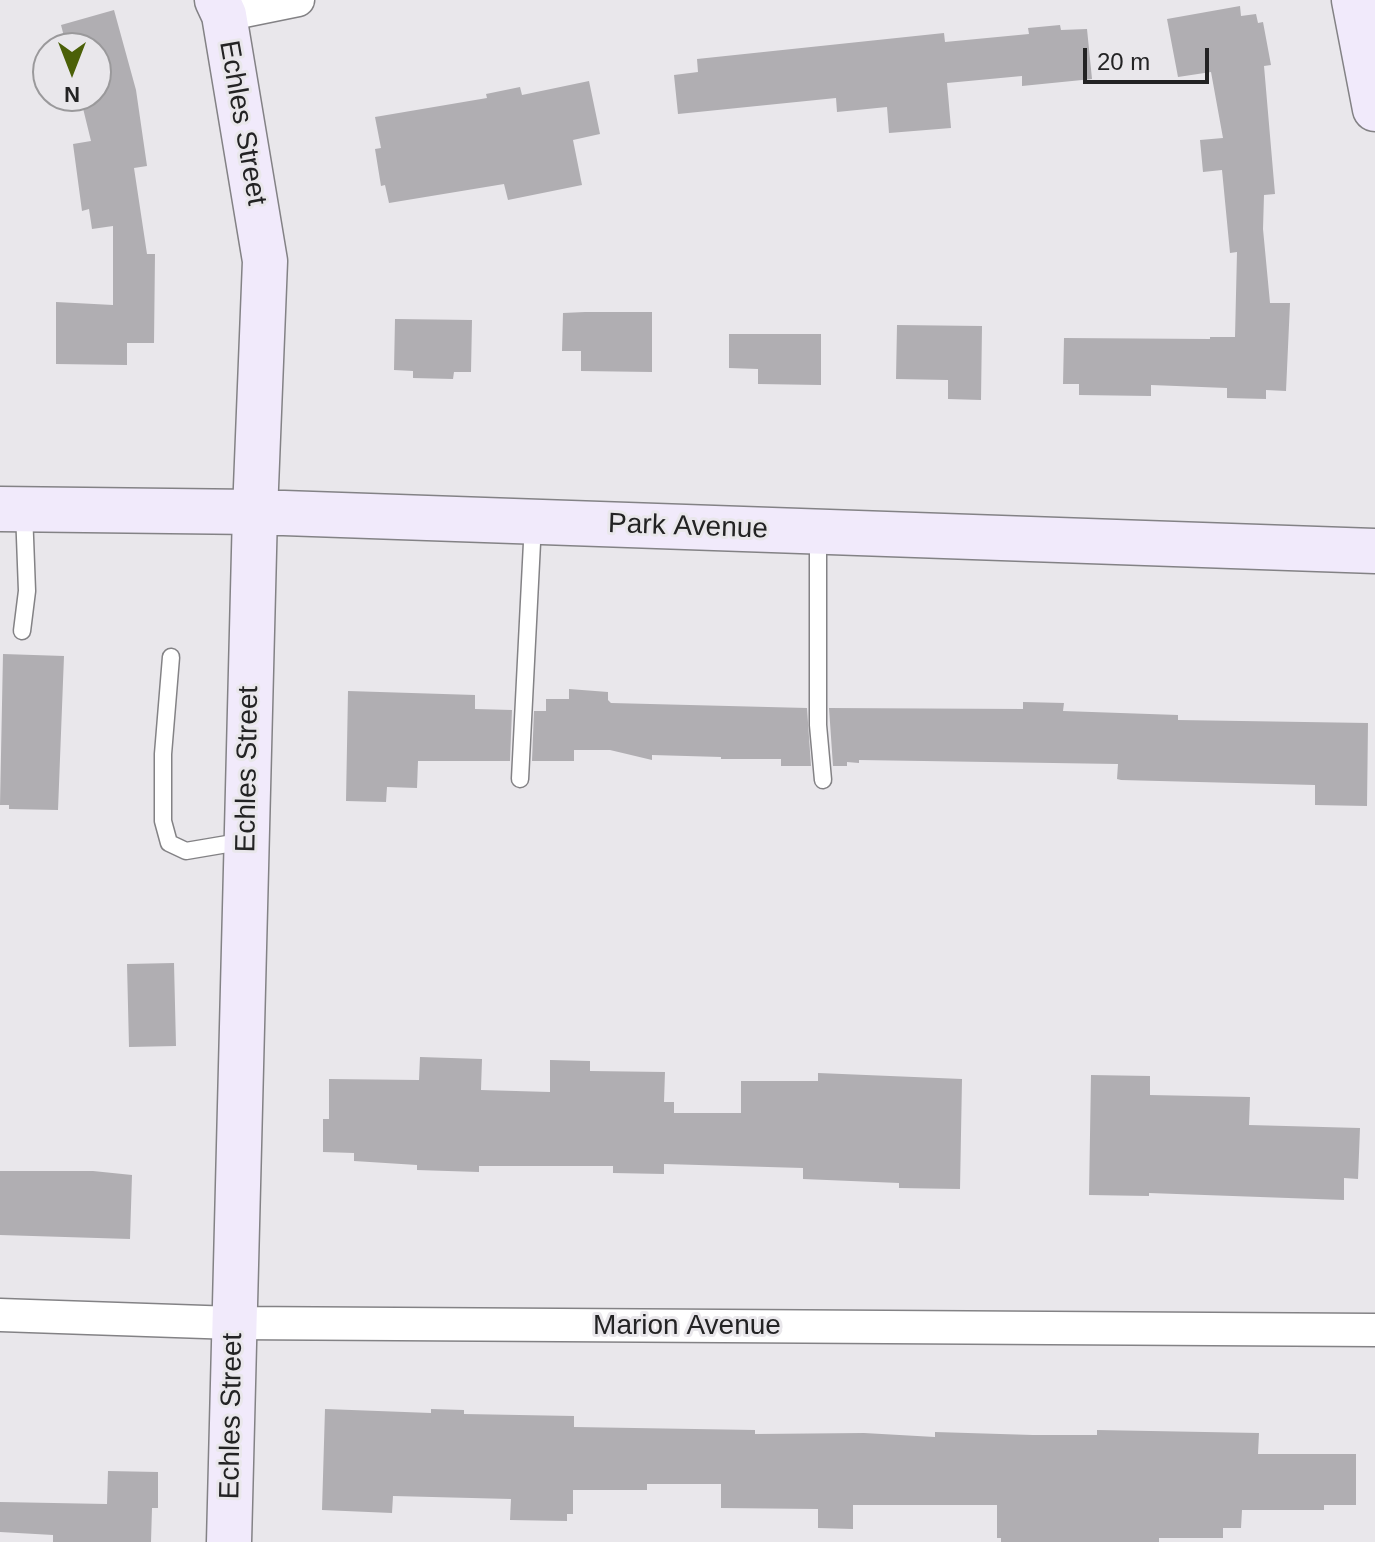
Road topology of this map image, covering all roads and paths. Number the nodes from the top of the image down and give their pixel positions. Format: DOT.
graph roads {
  1 [pos="298,0"];
  2 [pos="1354,0"];
  3 [pos="220,8"];
  4 [pos="1375,109"];
  5 [pos="12,509"];
  6 [pos="255,512"];
  7 [pos="533,521"];
  8 [pos="818,531"];
  9 [pos="1375,551"];
  10 [pos="22,631"];
  11 [pos="171,657"];
  12 [pos="520,779"];
  13 [pos="823,780"];
  14 [pos="246,841"];
  15 [pos="0,1315"];
  16 [pos="234,1323"];
  17 [pos="1375,1330"];
  18 [pos="229,1542"];
  1 -- 3 [label="street"];
  2 -- 4 [label="street"];
  3 -- 6 [label="street, Echles Street"];
  5 -- 6 [label="street, Park Avenue"];
  5 -- 10 [label="lane"];
  6 -- 7 [label="street, Park Avenue"];
  6 -- 14 [label="street, Echles Street"];
  7 -- 8 [label="street, Park Avenue"];
  7 -- 12 [label="lane"];
  8 -- 9 [label="street, Park Avenue"];
  8 -- 13 [label="lane"];
  11 -- 14 [label="lane"];
  14 -- 16 [label="street, Echles Street"];
  15 -- 16 [label="street, Marion Avenue"];
  16 -- 17 [label="street, Marion Avenue"];
  16 -- 18 [label="street, Echles Street"];
}
